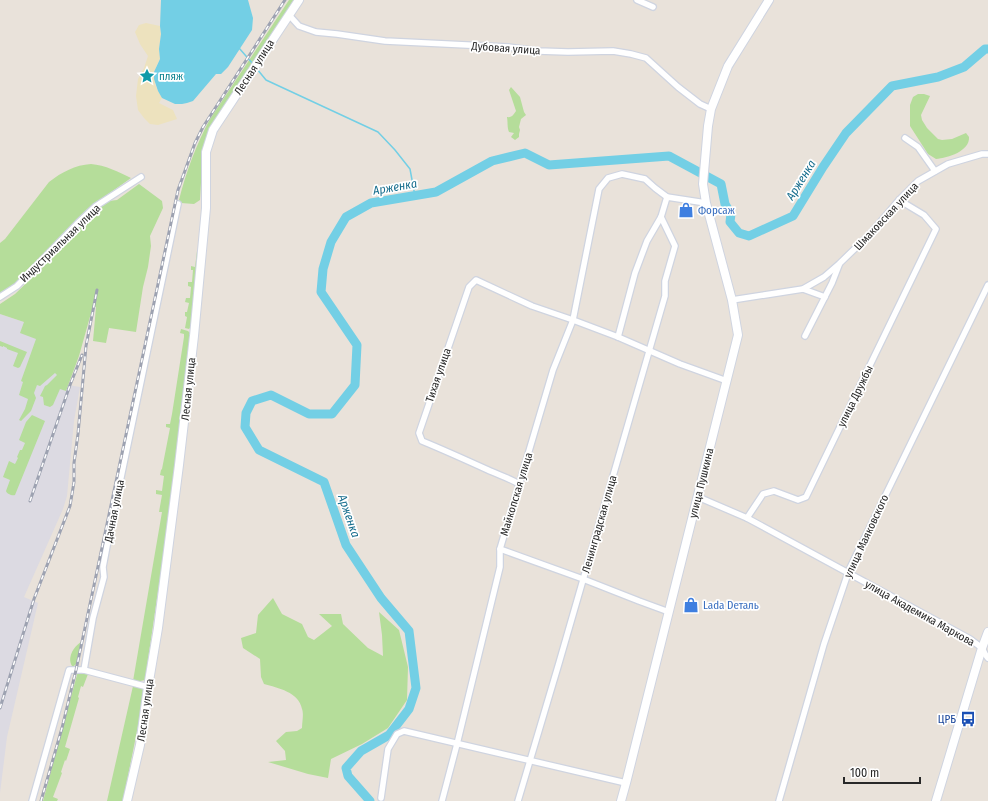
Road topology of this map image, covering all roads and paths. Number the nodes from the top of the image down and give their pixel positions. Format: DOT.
graph roads {
  1 [pos="299,0"];
  2 [pos="637,0"];
  3 [pos="769,0"];
  4 [pos="653,7"];
  5 [pos="289,15"];
  6 [pos="711,109"];
  7 [pos="905,138"];
  8 [pos="988,154"];
  9 [pos="935,171"];
  10 [pos="141,177"];
  11 [pos="667,197"];
  12 [pos="899,200"];
  13 [pos="706,203"];
  14 [pos="178,204"];
  15 [pos="661,217"];
  16 [pos="839,264"];
  17 [pos="988,285"];
  18 [pos="803,290"];
  19 [pos="0,297"];
  20 [pos="825,297"];
  21 [pos="732,300"];
  22 [pos="573,320"];
  23 [pos="618,336"];
  24 [pos="805,336"];
  25 [pos="649,351"];
  26 [pos="727,381"];
  27 [pos="519,484"];
  28 [pos="698,497"];
  29 [pos="747,518"];
  30 [pos="500,549"];
  31 [pos="848,572"];
  32 [pos="583,579"];
  33 [pos="669,612"];
  34 [pos="988,632"];
  35 [pos="982,648"];
  36 [pos="988,658"];
  37 [pos="84,670"];
  38 [pos="148,687"];
  39 [pos="457,744"];
  40 [pos="530,760"];
  41 [pos="626,783"];
  42 [pos="381,798"];
  43 [pos="32,801"];
  44 [pos="127,801"];
  45 [pos="442,801"];
  46 [pos="518,801"];
  47 [pos="620,801"];
  48 [pos="779,801"];
  49 [pos="936,801"];
  1 -- 5 [label="street, Лесная улица"];
  2 -- 4 [label="street"];
  3 -- 6 [label="street, улица Пушкина"];
  5 -- 6 [label="street, Дубовая улица"];
  5 -- 38 [label="street, Лесная улица"];
  6 -- 13 [label="street, улица Пушкина"];
  7 -- 9 [label="street"];
  8 -- 9 [label="street, Шмаковская улица"];
  9 -- 12 [label="street, Шмаковская улица"];
  10 -- 19 [label="street, Индустриальная улица"];
  11 -- 13 [label="street"];
  11 -- 15 [label="street"];
  11 -- 22 [label="street, Майкопская улица"];
  12 -- 16 [label="street, Шмаковская улица"];
  12 -- 29 [label="street, улица Дружбы"];
  13 -- 21 [label="street, улица Пушкина"];
  14 -- 37 [label="street, Дачная улица"];
  15 -- 23 [label="street"];
  15 -- 25 [label="street, Ленинградская улица"];
  16 -- 18 [label="street, Шмаковская улица"];
  16 -- 20 [label="street, Шмаковская улица"];
  17 -- 31 [label="street, улица Маяковского"];
  18 -- 20 [label="street"];
  18 -- 21 [label="street, Шмаковская улица"];
  20 -- 24 [label="street, Шмаковская улица"];
  21 -- 26 [label="street, улица Пушкина"];
  22 -- 23 [label="street"];
  22 -- 27 [label="street, Майкопская улица"];
  22 -- 27 [label="street, Тихая улица"];
  23 -- 25 [label="street"];
  25 -- 26 [label="street"];
  25 -- 32 [label="street, Ленинградская улица"];
  26 -- 28 [label="street, улица Пушкина"];
  27 -- 30 [label="street, Майкопская улица"];
  28 -- 29 [label="street, улица Академика Маркова"];
  28 -- 33 [label="street, улица Пушкина"];
  29 -- 31 [label="street, улица Академика Маркова"];
  30 -- 32 [label="street"];
  30 -- 39 [label="street, Майкопская улица"];
  31 -- 35 [label="street, улица Академика Маркова"];
  31 -- 48 [label="street, улица Маяковского"];
  32 -- 33 [label="street"];
  32 -- 40 [label="street, Ленинградская улица"];
  33 -- 41 [label="street, улица Пушкина"];
  34 -- 35 [label="street"];
  35 -- 36 [label="street, улица Академика Маркова"];
  35 -- 49 [label="street"];
  37 -- 38 [label="street"];
  37 -- 43 [label="street"];
  38 -- 44 [label="street, Лесная улица"];
  39 -- 40 [label="street"];
  39 -- 42 [label="street"];
  39 -- 45 [label="street, Майкопская улица"];
  40 -- 41 [label="street"];
  40 -- 46 [label="street, Ленинградская улица"];
  41 -- 47 [label="street, улица Пушкина"];
}
